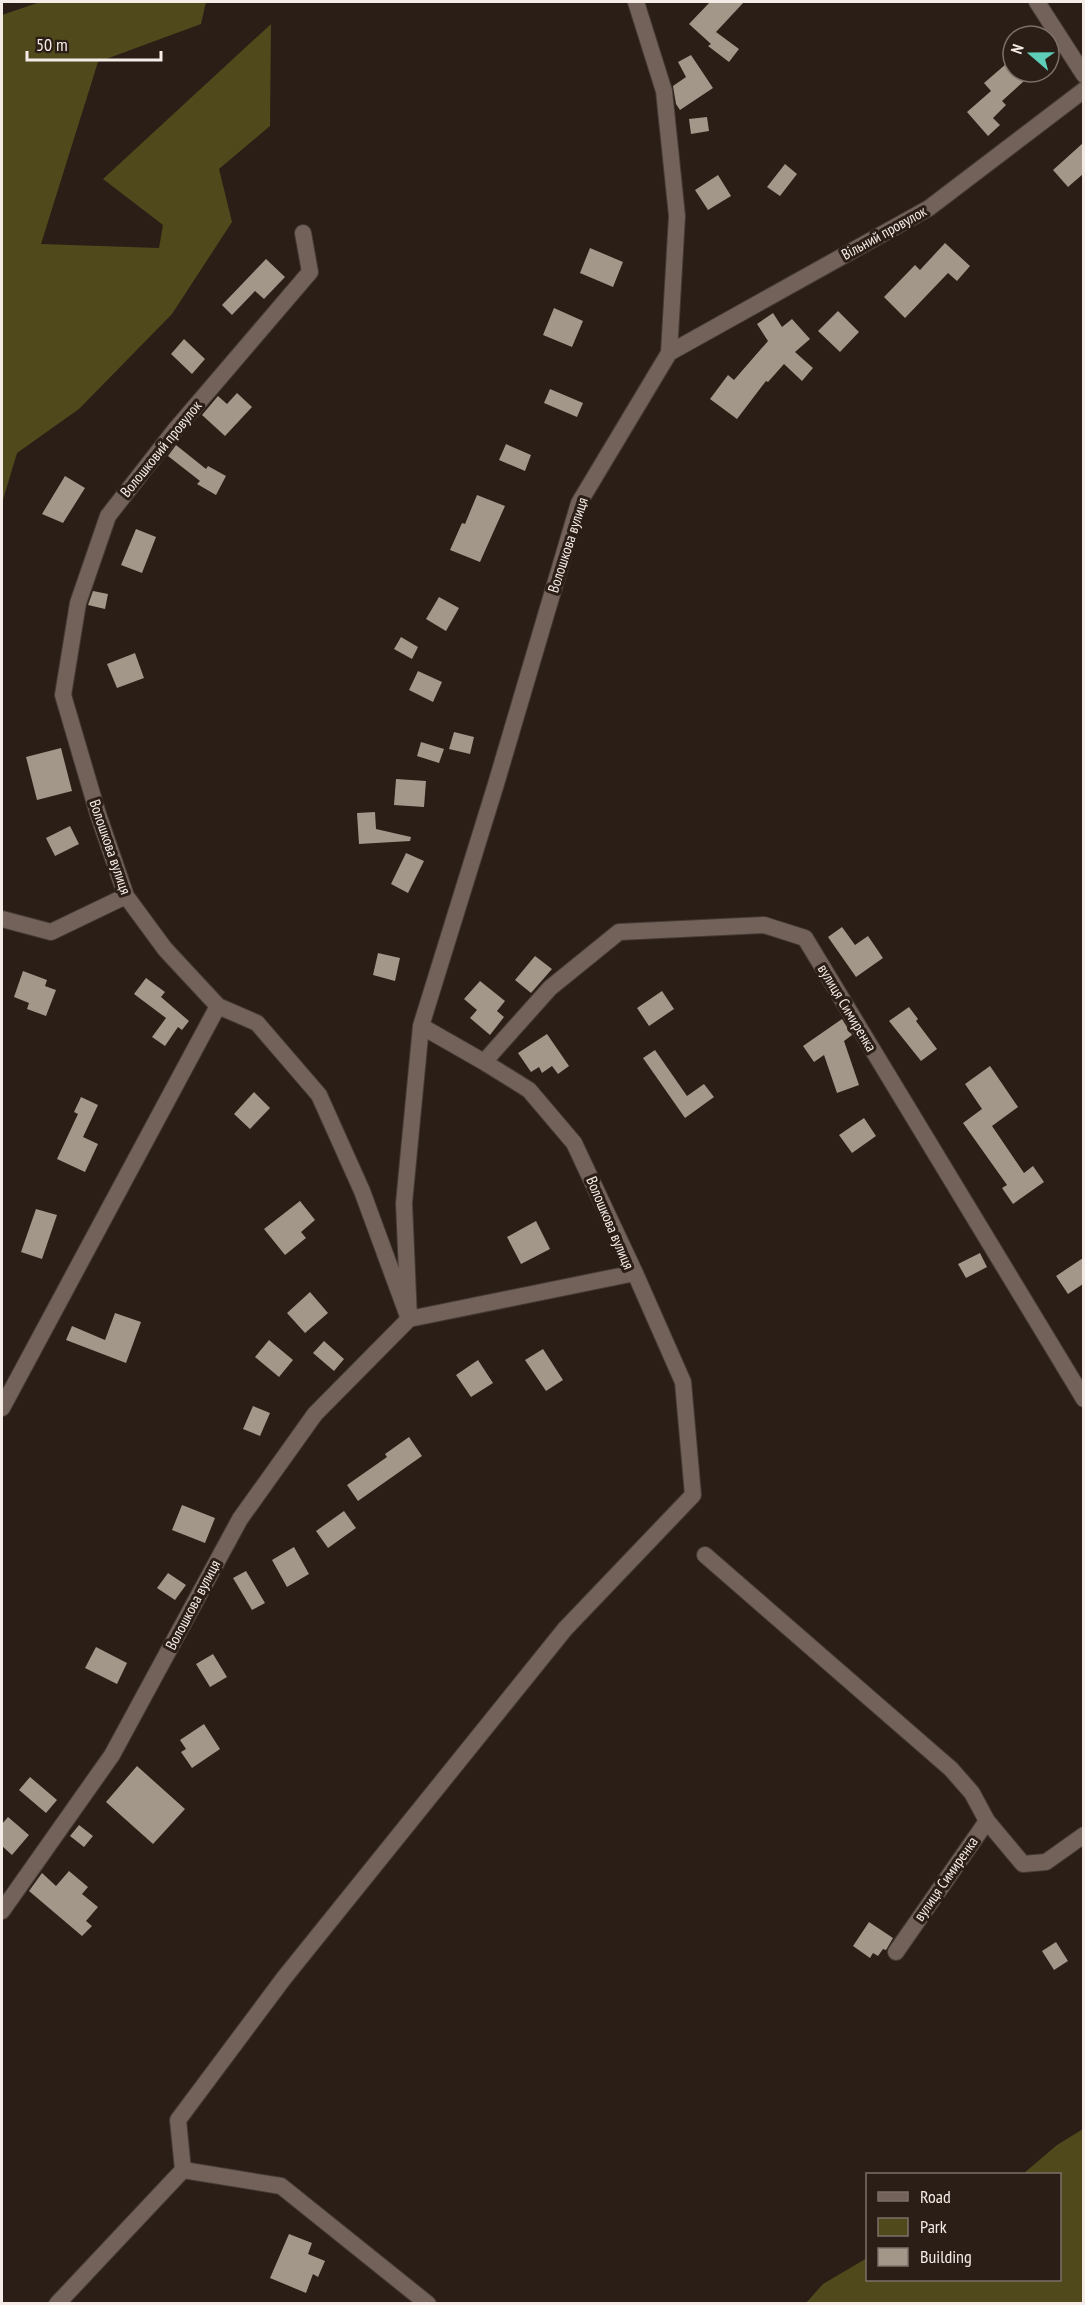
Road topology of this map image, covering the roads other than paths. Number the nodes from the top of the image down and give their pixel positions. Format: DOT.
graph roads {
  1 [pos="636,2"];
  2 [pos="1037,2"];
  3 [pos="1083,75"];
  4 [pos="1083,90"];
  5 [pos="303,233"];
  6 [pos="669,354"];
  7 [pos="63,695"];
  8 [pos="126,896"];
  9 [pos="2,919"];
  10 [pos="218,1006"];
  11 [pos="421,1026"];
  12 [pos="484,1062"];
  13 [pos="635,1273"];
  14 [pos="409,1319"];
  15 [pos="1083,1399"];
  16 [pos="2,1408"];
  17 [pos="705,1555"];
  18 [pos="987,1821"];
  19 [pos="1083,1835"];
  20 [pos="2,1911"];
  21 [pos="896,1952"];
  22 [pos="183,2170"];
  23 [pos="57,2304"];
  24 [pos="428,2304"];
  1 -- 6 [label="street, Волошкова вулиця"];
  2 -- 3 [label="street"];
  4 -- 6 [label="street, Вільний провулок"];
  5 -- 7 [label="street, Волошковий провулок"];
  6 -- 11 [label="street, Волошкова вулиця"];
  7 -- 8 [label="street, Волошкова вулиця"];
  8 -- 9 [label="street"];
  8 -- 10 [label="street, Волошкова вулиця"];
  10 -- 14 [label="street, Волошкова вулиця"];
  10 -- 16 [label="street"];
  11 -- 12 [label="street, Волошкова вулиця"];
  11 -- 14 [label="street, Волошкова вулиця"];
  12 -- 13 [label="street, Волошкова вулиця"];
  12 -- 15 [label="street, вулиця Симиренка"];
  13 -- 14 [label="street, Волошкова вулиця"];
  13 -- 22 [label="street"];
  14 -- 20 [label="street, Волошкова вулиця"];
  17 -- 18 [label="street"];
  18 -- 19 [label="street, вулиця Симиренка"];
  18 -- 21 [label="street, вулиця Симиренка"];
  22 -- 23 [label="street"];
  22 -- 24 [label="street"];
}
